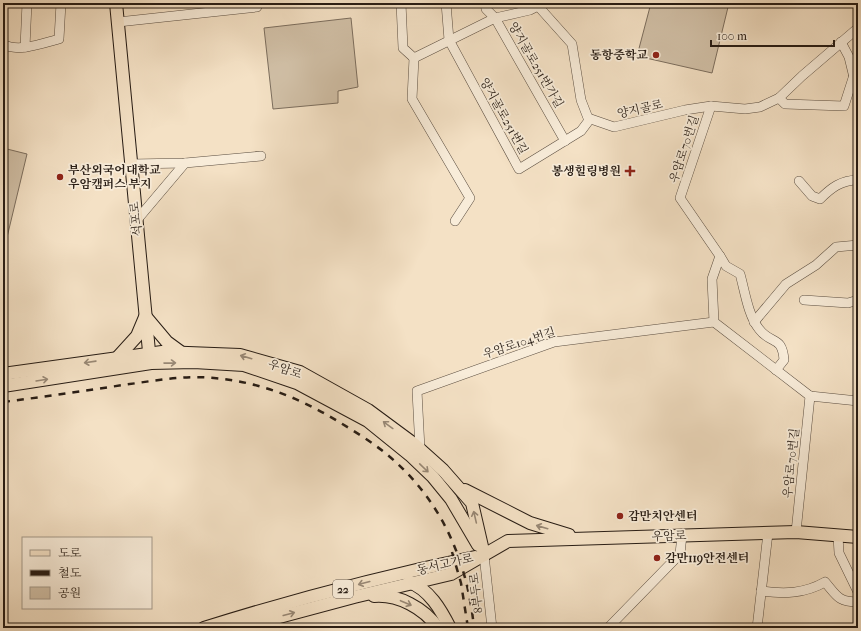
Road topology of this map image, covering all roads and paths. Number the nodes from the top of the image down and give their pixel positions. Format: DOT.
graph roads {
  1 [pos="27,3"];
  2 [pos="61,3"];
  3 [pos="116,3"];
  4 [pos="259,3"];
  5 [pos="401,3"];
  6 [pos="446,3"];
  7 [pos="486,3"];
  8 [pos="538,5"];
  9 [pos="495,18"];
  10 [pos="118,22"];
  11 [pos="858,28"];
  12 [pos="449,40"];
  13 [pos="841,42"];
  14 [pos="25,47"];
  15 [pos="5,48"];
  16 [pos="414,58"];
  17 [pos="854,75"];
  18 [pos="858,94"];
  19 [pos="779,98"];
  20 [pos="711,106"];
  21 [pos="590,118"];
  22 [pos="565,141"];
  23 [pos="261,156"];
  24 [pos="185,163"];
  25 [pos="131,164"];
  26 [pos="858,180"];
  27 [pos="799,181"];
  28 [pos="136,221"];
  29 [pos="455,221"];
  30 [pos="858,245"];
  31 [pos="720,256"];
  32 [pos="804,300"];
  33 [pos="858,300"];
  34 [pos="146,316"];
  35 [pos="714,322"];
  36 [pos="754,322"];
  37 [pos="182,353"];
  38 [pos="117,358"];
  39 [pos="150,358"];
  40 [pos="776,370"];
  41 [pos="3,374"];
  42 [pos="3,386"];
  43 [pos="810,396"];
  44 [pos="858,401"];
  45 [pos="420,449"];
  46 [pos="459,487"];
  47 [pos="796,532"];
  48 [pos="768,533"];
  49 [pos="682,535"];
  50 [pos="838,536"];
  51 [pos="858,537"];
  52 [pos="580,538"];
  53 [pos="484,555"];
  54 [pos="392,576"];
  55 [pos="413,584"];
  56 [pos="761,591"];
  57 [pos="858,592"];
  58 [pos="354,597"];
  59 [pos="858,602"];
  60 [pos="204,628"];
  61 [pos="238,628"];
  62 [pos="438,628"];
  63 [pos="450,628"];
  64 [pos="492,628"];
  65 [pos="608,628"];
  66 [pos="756,628"];
  1 -- 14 [label="street"];
  2 -- 14 [label="street"];
  3 -- 10 [label="main road, 석포로"];
  4 -- 10 [label="street"];
  5 -- 16 [label="street"];
  6 -- 12 [label="street, 양지골로251번길"];
  7 -- 9 [label="street, 양지골로251번가길"];
  8 -- 9 [label="street"];
  8 -- 21 [label="street"];
  9 -- 12 [label="street"];
  9 -- 22 [label="street, 양지골로251번가길"];
  10 -- 25 [label="main road, 석포로"];
  11 -- 13 [label="street, 양지골로"];
  12 -- 16 [label="street"];
  12 -- 22 [label="street, 양지골로251번길"];
  13 -- 17 [label="street"];
  13 -- 19 [label="street, 양지골로"];
  14 -- 15 [label="street"];
  16 -- 29 [label="street"];
  17 -- 18 [label="street"];
  17 -- 19 [label="street"];
  19 -- 20 [label="street, 양지골로"];
  20 -- 21 [label="street, 양지골로"];
  20 -- 31 [label="street, 우암로70번길"];
  21 -- 22 [label="street, 양지골로251번길"];
  23 -- 24 [label="street"];
  24 -- 25 [label="street"];
  24 -- 28 [label="street"];
  25 -- 28 [label="main road, 석포로"];
  26 -- 27 [label="street"];
  28 -- 34 [label="main road, 석포로"];
  30 -- 36 [label="street"];
  31 -- 35 [label="street"];
  31 -- 36 [label="street"];
  32 -- 33 [label="street"];
  34 -- 37 [label="main road"];
  34 -- 38 [label="main road"];
  34 -- 39 [label="main road, 석포로"];
  35 -- 40 [label="street"];
  35 -- 45 [label="street, 우암로104번길"];
  36 -- 40 [label="street"];
  37 -- 39 [label="main road, 우암로"];
  45 -- 37 [label="main road, 우암로, one-way"];
  38 -- 39 [label="main road, 우암로"];
  38 -- 41 [label="main road, 우암로, one-way"];
  42 -- 39 [label="main road, 우암로, one-way"];
  39 -- 53 [label="main road, 우암로, one-way"];
  40 -- 43 [label="street"];
  43 -- 44 [label="street"];
  43 -- 47 [label="street, 우암로70번길"];
  45 -- 46 [label="main road, 우암로"];
  52 -- 46 [label="main road, one-way"];
  53 -- 46 [label="main road, 우암로, one-way"];
  47 -- 48 [label="main road, 우암로"];
  47 -- 50 [label="main road, 우암로"];
  48 -- 49 [label="main road, 우암로"];
  48 -- 56 [label="street"];
  49 -- 52 [label="main road, 우암로"];
  49 -- 65 [label="street"];
  50 -- 51 [label="main road, 우암로"];
  50 -- 57 [label="street"];
  52 -- 53 [label="main road, 우암로"];
  53 -- 54 [label="main road, 동서고가로 / 22"];
  53 -- 55 [label="main road, 동서고가로 / 22"];
  53 -- 64 [label="street, 8부두로"];
  54 -- 55 [label="main road"];
  54 -- 60 [label="main road, 동서고가로 / 22, one-way"];
  55 -- 58 [label="main road, 동서고가로 / 22"];
  55 -- 63 [label="main road"];
  56 -- 59 [label="street"];
  56 -- 66 [label="street"];
  61 -- 58 [label="main road, 동서고가로 / 22, one-way"];
  58 -- 62 [label="main road, one-way"];
}
